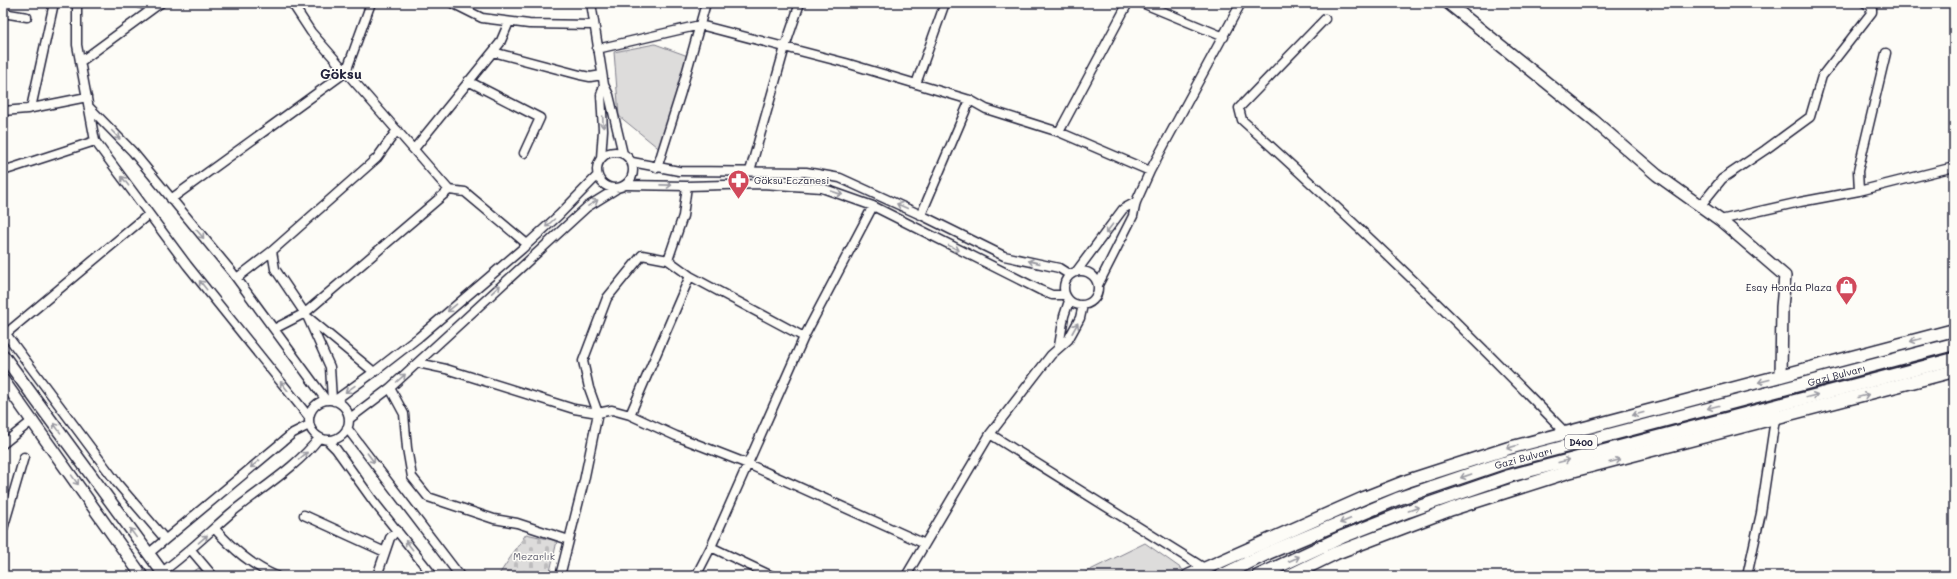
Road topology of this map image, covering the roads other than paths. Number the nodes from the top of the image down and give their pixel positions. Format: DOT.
graph roads {
  1 [pos="54,3"];
  2 [pos="77,3"];
  3 [pos="138,3"];
  4 [pos="292,3"];
  5 [pos="371,3"];
  6 [pos="452,3"];
  7 [pos="591,3"];
  8 [pos="706,3"];
  9 [pos="800,3"];
  10 [pos="945,3"];
  11 [pos="1128,3"];
  12 [pos="1142,3"];
  13 [pos="1241,3"];
  14 [pos="1448,3"];
  15 [pos="1865,3"];
  16 [pos="158,5"];
  17 [pos="3,12"];
  18 [pos="27,17"];
  19 [pos="1326,19"];
  20 [pos="509,22"];
  21 [pos="593,25"];
  22 [pos="700,25"];
  23 [pos="1224,37"];
  24 [pos="785,47"];
  25 [pos="598,49"];
  26 [pos="493,52"];
  27 [pos="1886,53"];
  28 [pos="80,62"];
  29 [pos="346,72"];
  30 [pos="602,75"];
  31 [pos="468,81"];
  32 [pos="916,84"];
  33 [pos="604,85"];
  34 [pos="87,97"];
  35 [pos="970,100"];
  36 [pos="89,107"];
  37 [pos="31,108"];
  38 [pos="3,111"];
  39 [pos="397,130"];
  40 [pos="1059,132"];
  41 [pos="95,141"];
  42 [pos="414,149"];
  43 [pos="524,153"];
  44 [pos="623,154"];
  45 [pos="601,158"];
  46 [pos="632,162"];
  47 [pos="1954,167"];
  48 [pos="657,168"];
  49 [pos="3,171"];
  50 [pos="750,171"];
  51 [pos="1150,172"];
  52 [pos="597,176"];
  53 [pos="627,185"];
  54 [pos="687,186"];
  55 [pos="616,189"];
  56 [pos="449,190"];
  57 [pos="1860,191"];
  58 [pos="172,199"];
  59 [pos="1136,202"];
  60 [pos="1701,205"];
  61 [pos="873,206"];
  62 [pos="149,214"];
  63 [pos="921,215"];
  64 [pos="1720,220"];
  65 [pos="527,244"];
  66 [pos="272,252"];
  67 [pos="668,260"];
  68 [pos="1073,274"];
  69 [pos="690,276"];
  70 [pos="237,278"];
  71 [pos="1098,285"];
  72 [pos="1067,298"];
  73 [pos="1083,305"];
  74 [pos="306,315"];
  75 [pos="274,329"];
  76 [pos="1954,330"];
  77 [pos="4,335"];
  78 [pos="804,336"];
  79 [pos="1954,344"];
  80 [pos="1059,346"];
  81 [pos="3,355"];
  82 [pos="1954,359"];
  83 [pos="418,363"];
  84 [pos="1954,371"];
  85 [pos="374,372"];
  86 [pos="1781,376"];
  87 [pos="3,380"];
  88 [pos="390,388"];
  89 [pos="331,400"];
  90 [pos="1773,406"];
  91 [pos="598,414"];
  92 [pos="630,415"];
  93 [pos="1775,419"];
  94 [pos="33,420"];
  95 [pos="309,421"];
  96 [pos="348,424"];
  97 [pos="1565,432"];
  98 [pos="990,434"];
  99 [pos="323,439"];
  100 [pos="4,441"];
  101 [pos="24,457"];
  102 [pos="748,464"];
  103 [pos="304,515"];
  104 [pos="3,529"];
  105 [pos="215,529"];
  106 [pos="397,530"];
  107 [pos="165,539"];
  108 [pos="569,540"];
  109 [pos="925,544"];
  110 [pos="711,547"];
  111 [pos="191,550"];
  112 [pos="385,552"];
  113 [pos="148,554"];
  114 [pos="1204,568"];
  115 [pos="163,574"];
  116 [pos="142,576"];
  117 [pos="213,576"];
  118 [pos="276,576"];
  119 [pos="377,576"];
  120 [pos="433,576"];
  121 [pos="460,576"];
  122 [pos="560,576"];
  123 [pos="696,576"];
  124 [pos="772,576"];
  125 [pos="906,576"];
  126 [pos="1188,576"];
  127 [pos="1221,576"];
  128 [pos="1258,576"];
  129 [pos="1288,576"];
  130 [pos="1747,576"];
  1 -- 37 [label="street"];
  2 -- 28 [label="street"];
  3 -- 16 [label="street"];
  4 -- 29 [label="street"];
  5 -- 29 [label="street"];
  6 -- 20 [label="street"];
  7 -- 21 [label="street"];
  8 -- 22 [label="street"];
  9 -- 24 [label="street"];
  10 -- 32 [label="street"];
  11 -- 40 [label="street"];
  12 -- 23 [label="street"];
  13 -- 23 [label="street"];
  14 -- 60 [label="main road"];
  15 -- 60 [label="street"];
  16 -- 28 [label="street"];
  17 -- 18 [label="street"];
  19 -- 97 [label="street"];
  20 -- 21 [label="street"];
  20 -- 26 [label="street"];
  21 -- 25 [label="street"];
  22 -- 24 [label="street"];
  22 -- 25 [label="street"];
  22 -- 48 [label="street"];
  23 -- 51 [label="street"];
  24 -- 32 [label="street"];
  24 -- 50 [label="street"];
  25 -- 30 [label="street"];
  26 -- 30 [label="street"];
  26 -- 31 [label="street"];
  27 -- 57 [label="street"];
  28 -- 34 [label="street"];
  29 -- 39 [label="street"];
  29 -- 58 [label="street"];
  30 -- 33 [label="street"];
  31 -- 42 [label="street"];
  31 -- 43 [label="street"];
  32 -- 35 [label="street"];
  33 -- 44 [label="street"];
  33 -- 45 [label="street, one-way"];
  34 -- 36 [label="street"];
  34 -- 37 [label="street"];
  35 -- 40 [label="street"];
  35 -- 63 [label="street"];
  36 -- 41 [label="street"];
  36 -- 58 [label="street, one-way"];
  37 -- 38 [label="street"];
  39 -- 42 [label="street"];
  39 -- 66 [label="street"];
  40 -- 51 [label="street"];
  41 -- 49 [label="street"];
  62 -- 41 [label="street, one-way"];
  42 -- 56 [label="street"];
  44 -- 45 [label="street"];
  44 -- 46 [label="street"];
  45 -- 52 [label="street"];
  46 -- 48 [label="street"];
  46 -- 53 [label="street"];
  47 -- 57 [label="street"];
  48 -- 50 [label="street"];
  63 -- 50 [label="street, one-way"];
  51 -- 59 [label="street"];
  52 -- 55 [label="street"];
  52 -- 65 [label="street, one-way"];
  53 -- 54 [label="street, one-way"];
  53 -- 55 [label="street"];
  54 -- 61 [label="street, one-way"];
  54 -- 67 [label="street"];
  83 -- 55 [label="street, one-way"];
  56 -- 65 [label="street"];
  56 -- 74 [label="street"];
  57 -- 64 [label="street"];
  58 -- 70 [label="street, one-way"];
  59 -- 68 [label="street, one-way"];
  59 -- 71 [label="street"];
  60 -- 64 [label="main road"];
  61 -- 72 [label="street, one-way"];
  61 -- 78 [label="street"];
  62 -- 77 [label="street"];
  95 -- 62 [label="street, one-way"];
  68 -- 63 [label="street, one-way"];
  64 -- 86 [label="main road"];
  65 -- 85 [label="street, one-way"];
  66 -- 70 [label="street"];
  66 -- 74 [label="street"];
  67 -- 69 [label="street"];
  67 -- 91 [label="street"];
  68 -- 71 [label="street"];
  68 -- 72 [label="street"];
  69 -- 78 [label="street"];
  69 -- 92 [label="street"];
  70 -- 75 [label="street"];
  71 -- 73 [label="street"];
  72 -- 73 [label="street"];
  72 -- 80 [label="street"];
  80 -- 73 [label="street, one-way"];
  74 -- 75 [label="street"];
  74 -- 85 [label="street"];
  74 -- 89 [label="street"];
  75 -- 89 [label="street"];
  76 -- 86 [label="highway, one-way"];
  77 -- 107 [label="street"];
  78 -- 102 [label="street"];
  79 -- 127 [label="highway, Gazi Bulvarı / D400, one-way"];
  80 -- 98 [label="street"];
  113 -- 81 [label="main road, one-way"];
  90 -- 82 [label="highway, Gazi Bulvarı / D400, one-way"];
  88 -- 83 [label="street, one-way"];
  83 -- 91 [label="street"];
  93 -- 84 [label="highway, one-way"];
  85 -- 89 [label="street, one-way"];
  86 -- 97 [label="highway, one-way"];
  87 -- 94 [label="main road"];
  88 -- 96 [label="street"];
  88 -- 108 [label="street"];
  89 -- 95 [label="street"];
  89 -- 96 [label="street"];
  90 -- 93 [label="street"];
  128 -- 90 [label="highway, Gazi Bulvarı / D400, one-way"];
  91 -- 92 [label="street"];
  91 -- 108 [label="street"];
  92 -- 102 [label="street"];
  129 -- 93 [label="highway, one-way"];
  93 -- 130 [label="street"];
  94 -- 100 [label="street"];
  94 -- 116 [label="main road, one-way"];
  95 -- 99 [label="street"];
  95 -- 107 [label="street, one-way"];
  96 -- 99 [label="street"];
  96 -- 121 [label="street, one-way"];
  97 -- 114 [label="highway, one-way"];
  98 -- 109 [label="street"];
  98 -- 114 [label="street"];
  105 -- 99 [label="street, one-way"];
  99 -- 106 [label="street"];
  101 -- 104 [label="street"];
  102 -- 109 [label="street"];
  102 -- 110 [label="street"];
  103 -- 112 [label="street"];
  111 -- 105 [label="street, one-way"];
  105 -- 118 [label="street"];
  106 -- 112 [label="street"];
  120 -- 106 [label="street, one-way"];
  107 -- 113 [label="street"];
  108 -- 122 [label="street"];
  109 -- 125 [label="street"];
  110 -- 123 [label="street"];
  110 -- 124 [label="street"];
  111 -- 115 [label="street"];
  111 -- 117 [label="street"];
  112 -- 119 [label="street"];
  113 -- 115 [label="main road"];
  114 -- 126 [label="highway"];
}
